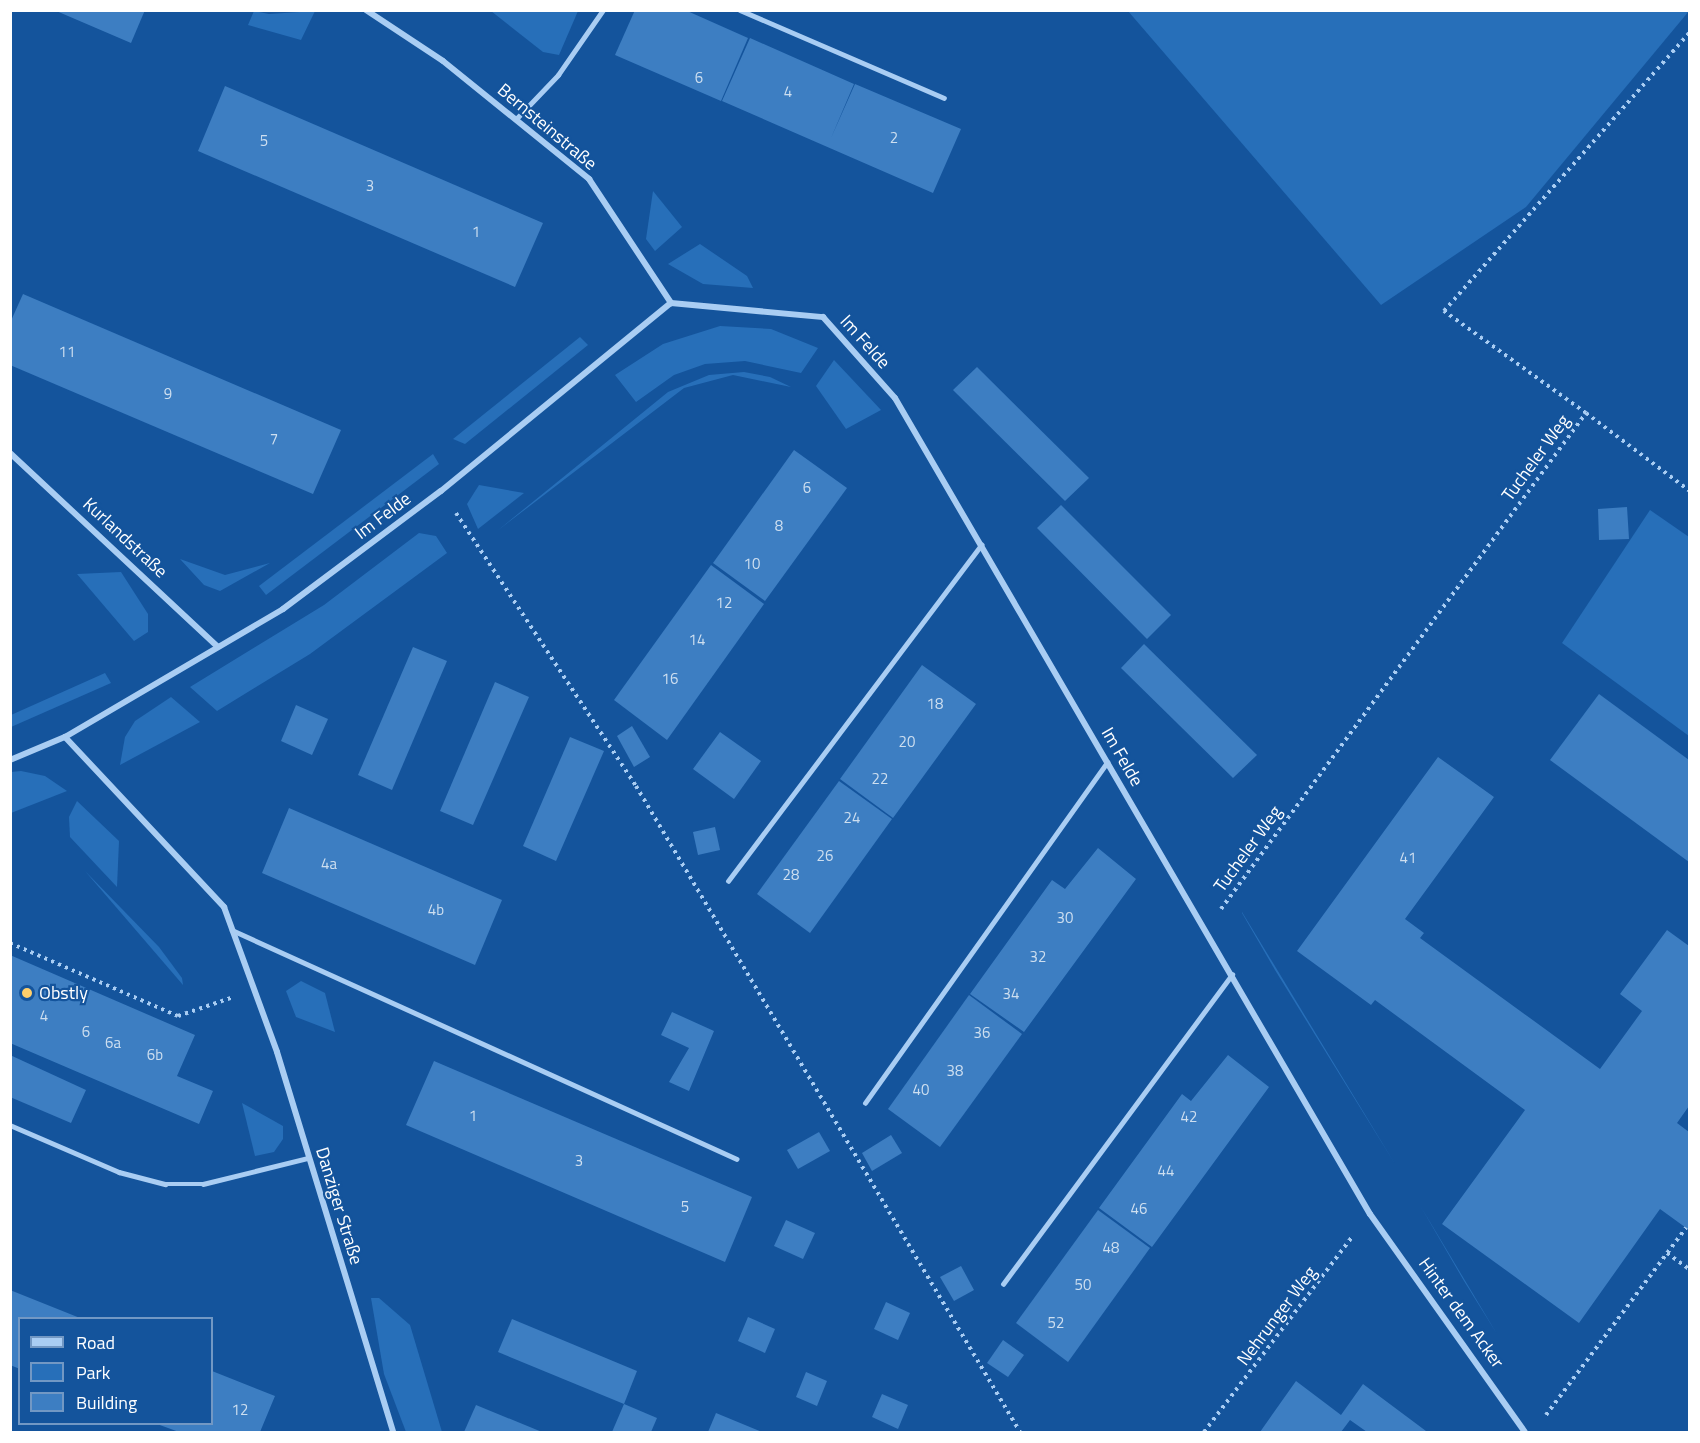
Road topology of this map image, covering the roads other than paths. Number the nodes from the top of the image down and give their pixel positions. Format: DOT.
graph roads {
  1 [pos="366,10"];
  2 [pos="603,10"];
  3 [pos="740,10"];
  4 [pos="944,98"];
  5 [pos="516,119"];
  6 [pos="671,303"];
  7 [pos="10,453"];
  8 [pos="981,545"];
  9 [pos="218,647"];
  10 [pos="65,737"];
  11 [pos="10,759"];
  12 [pos="1107,762"];
  13 [pos="728,880"];
  14 [pos="232,930"];
  15 [pos="1232,975"];
  16 [pos="865,1103"];
  17 [pos="10,1125"];
  18 [pos="308,1158"];
  19 [pos="737,1159"];
  20 [pos="1370,1214"];
  21 [pos="1003,1284"];
  22 [pos="393,1432"];
  23 [pos="1525,1432"];
  1 -- 5 [label="street, Bernsteinstraße"];
  2 -- 5 [label="lane"];
  3 -- 4 [label="lane"];
  5 -- 6 [label="street, Bernsteinstraße"];
  6 -- 8 [label="street, Im Felde"];
  6 -- 9 [label="street, Im Felde"];
  7 -- 9 [label="street, Kurlandstraße"];
  8 -- 12 [label="street, Im Felde"];
  8 -- 13 [label="lane"];
  9 -- 10 [label="street, Im Felde"];
  10 -- 11 [label="street, Im Felde"];
  10 -- 14 [label="street, Danziger Straße"];
  12 -- 15 [label="street, Im Felde"];
  12 -- 16 [label="lane"];
  14 -- 18 [label="street, Danziger Straße"];
  14 -- 19 [label="lane"];
  15 -- 20 [label="street, Im Felde"];
  15 -- 21 [label="lane"];
  17 -- 18 [label="lane"];
  18 -- 22 [label="street, Danziger Straße"];
  20 -- 23 [label="street, Hinter dem Acker"];
}
